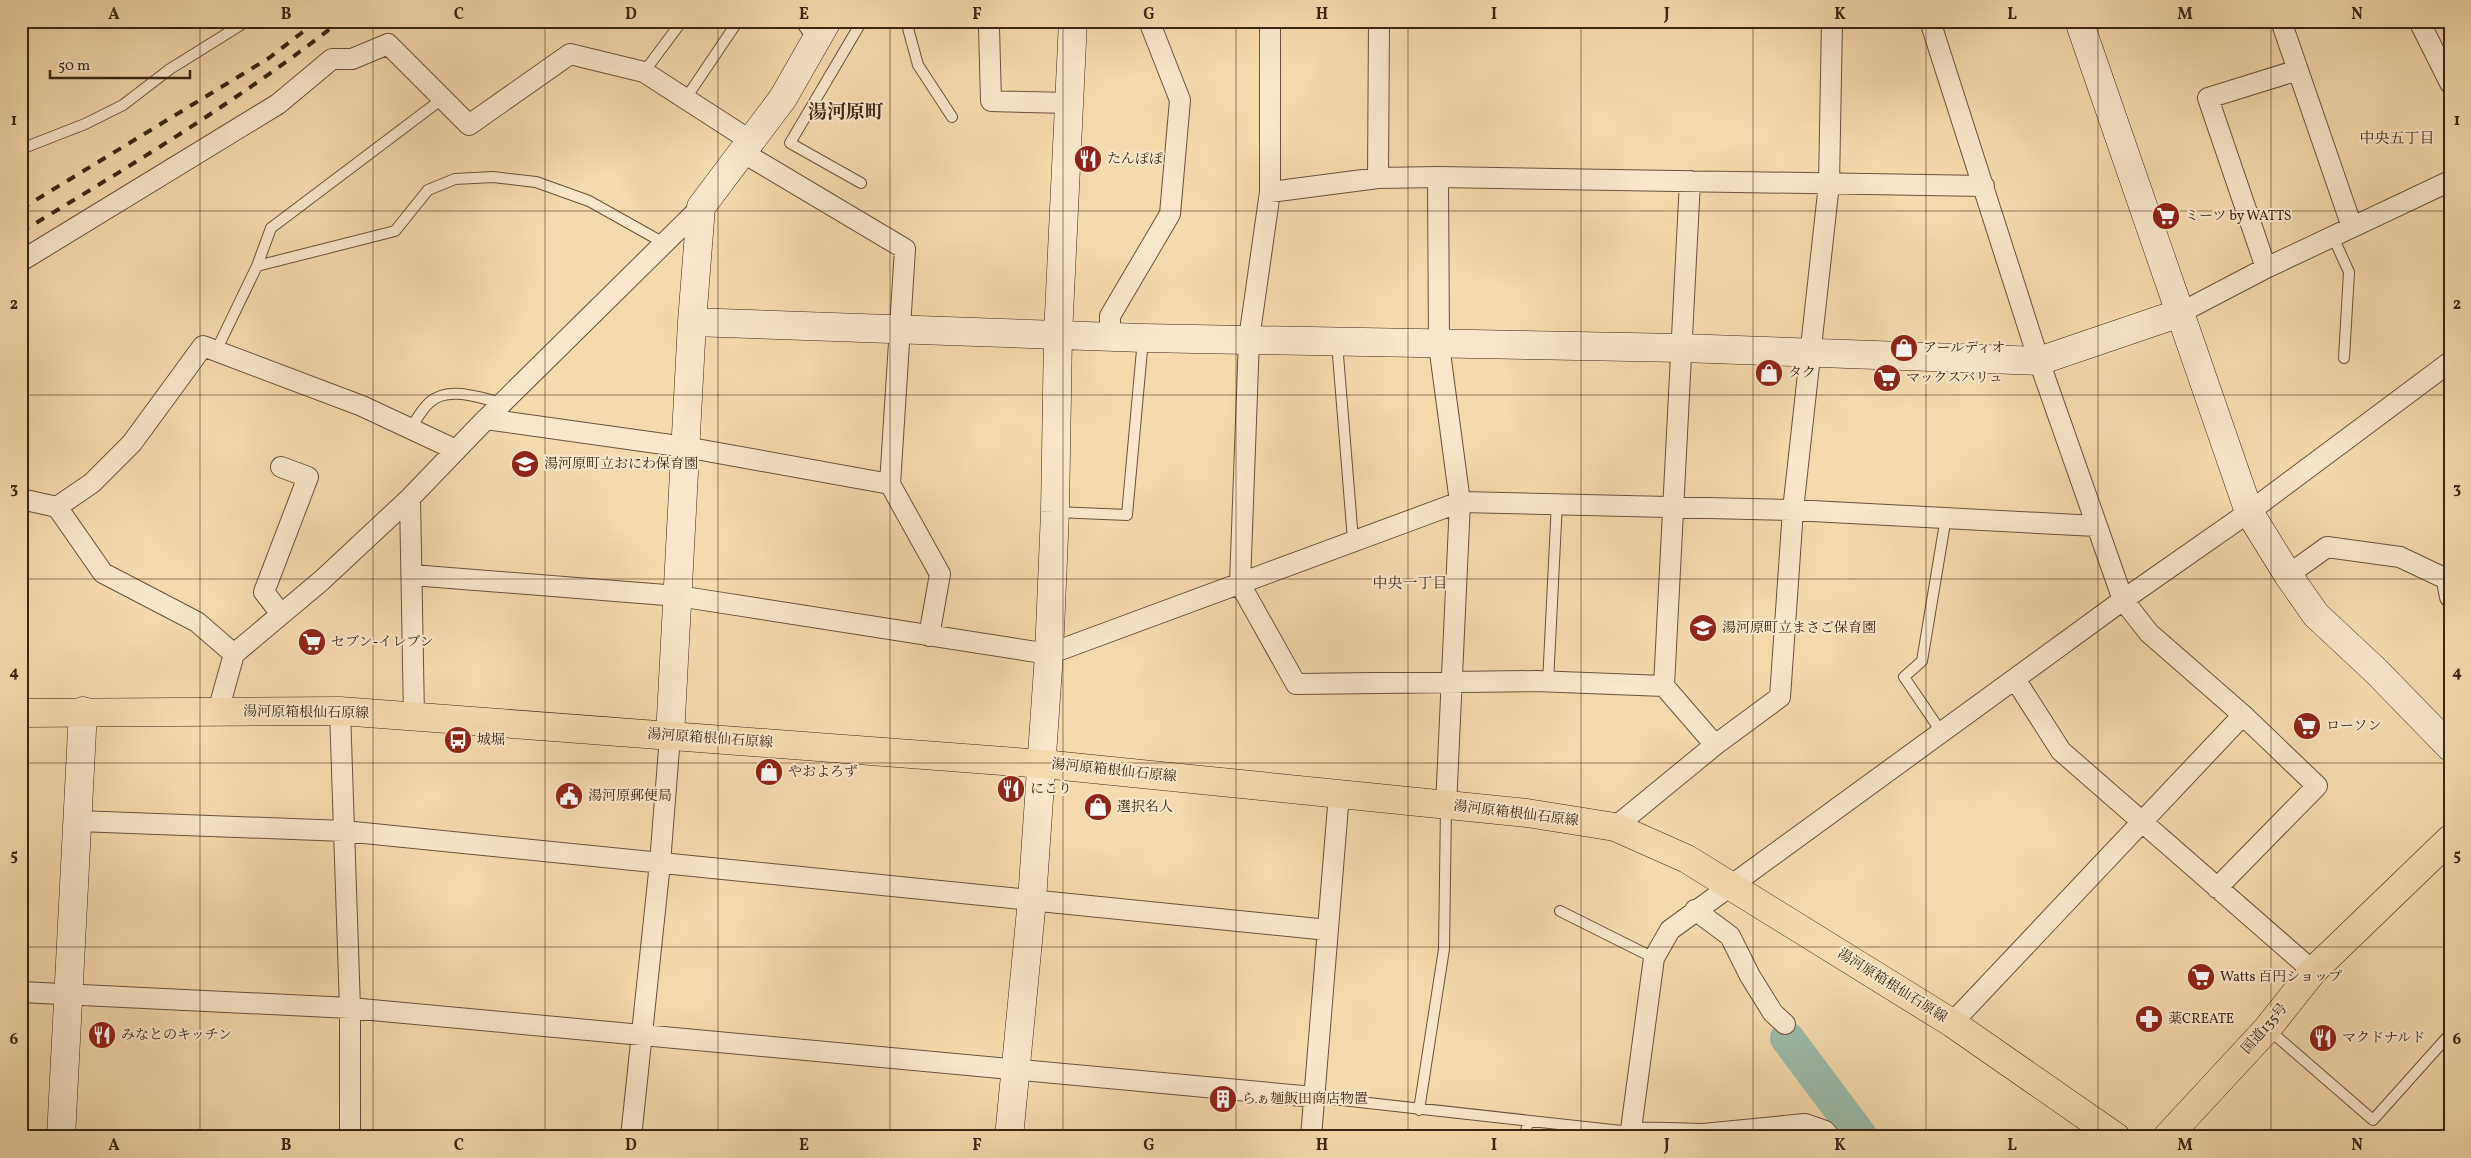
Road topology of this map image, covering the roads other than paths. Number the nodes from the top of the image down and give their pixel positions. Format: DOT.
graph roads {
  1 [pos="247,21"];
  2 [pos="682,21"];
  3 [pos="738,21"];
  4 [pos="862,21"];
  5 [pos="906,21"];
  6 [pos="987,21"];
  7 [pos="1073,21"];
  8 [pos="1149,21"];
  9 [pos="1270,21"];
  10 [pos="1379,21"];
  11 [pos="1832,21"];
  12 [pos="1930,21"];
  13 [pos="2079,21"];
  14 [pos="2281,21"];
  15 [pos="2419,21"];
  16 [pos="814,28"];
  17 [pos="2298,70"];
  18 [pos="644,72"];
  19 [pos="2450,83"];
  20 [pos="686,98"];
  21 [pos="442,99"];
  22 [pos="1068,102"];
  23 [pos="952,117"];
  24 [pos="747,146"];
  25 [pos="21,149"];
  26 [pos="1438,176"];
  27 [pos="1378,178"];
  28 [pos="1690,181"];
  29 [pos="2450,181"];
  30 [pos="861,183"];
  31 [pos="1829,184"];
  32 [pos="1984,186"];
  33 [pos="1270,192"];
  34 [pos="701,207"];
  35 [pos="2352,227"];
  36 [pos="2333,237"];
  37 [pos="664,243"];
  38 [pos="21,261"];
  39 [pos="256,266"];
  40 [pos="2266,268"];
  41 [pos="2180,313"];
  42 [pos="692,322"];
  43 [pos="900,330"];
  44 [pos="1058,335"];
  45 [pos="1110,337"];
  46 [pos="1143,338"];
  47 [pos="1249,339"];
  48 [pos="1337,342"];
  49 [pos="1439,345"];
  50 [pos="1682,348"];
  51 [pos="216,351"];
  52 [pos="1812,353"];
  53 [pos="2344,358"];
  54 [pos="2039,361"];
  55 [pos="2450,362"];
  56 [pos="502,403"];
  57 [pos="486,419"];
  58 [pos="410,429"];
  59 [pos="685,447"];
  60 [pos="456,450"];
  61 [pos="281,467"];
  62 [pos="890,484"];
  63 [pos="410,498"];
  64 [pos="21,499"];
  65 [pos="1460,502"];
  66 [pos="1557,502"];
  67 [pos="57,507"];
  68 [pos="1674,507"];
  69 [pos="1792,510"];
  70 [pos="1056,512"];
  71 [pos="2249,512"];
  72 [pos="1946,517"];
  73 [pos="2096,526"];
  74 [pos="1353,540"];
  75 [pos="2288,575"];
  76 [pos="412,576"];
  77 [pos="2448,576"];
  78 [pos="1240,584"];
  79 [pos="678,596"];
  80 [pos="2450,597"];
  81 [pos="2123,600"];
  82 [pos="281,614"];
  83 [pos="929,636"];
  84 [pos="234,654"];
  85 [pos="1049,654"];
  86 [pos="2015,679"];
  87 [pos="1453,683"];
  88 [pos="1548,683"];
  89 [pos="1664,686"];
  90 [pos="218,711"];
  91 [pos="83,712"];
  92 [pos="340,712"];
  93 [pos="21,713"];
  94 [pos="2243,715"];
  95 [pos="414,717"];
  96 [pos="1942,733"];
  97 [pos="670,736"];
  98 [pos="1715,745"];
  99 [pos="2450,747"];
  100 [pos="1043,764"];
  101 [pos="1339,794"];
  102 [pos="1446,806"];
  103 [pos="78,821"];
  104 [pos="2142,822"];
  105 [pos="1615,827"];
  106 [pos="344,831"];
  107 [pos="2450,840"];
  108 [pos="660,863"];
  109 [pos="1732,887"];
  110 [pos="2217,888"];
  111 [pos="1032,900"];
  112 [pos="1695,910"];
  113 [pos="1560,911"];
  114 [pos="1328,930"];
  115 [pos="1654,958"];
  116 [pos="2313,971"];
  117 [pos="21,992"];
  118 [pos="68,994"];
  119 [pos="350,1008"];
  120 [pos="1952,1023"];
  121 [pos="1785,1024"];
  122 [pos="2267,1028"];
  123 [pos="2450,1034"];
  124 [pos="641,1036"];
  125 [pos="1015,1071"];
  126 [pos="1314,1097"];
  127 [pos="1419,1110"];
  128 [pos="1528,1121"];
  129 [pos="1630,1134"];
  130 [pos="61,1137"];
  131 [pos="350,1137"];
  132 [pos="631,1137"];
  133 [pos="1009,1137"];
  134 [pos="1311,1137"];
  135 [pos="1525,1137"];
  136 [pos="1830,1137"];
  137 [pos="2116,1137"];
  138 [pos="2167,1137"];
  1 -- 25 [label="lane"];
  2 -- 18 [label="lane"];
  3 -- 20 [label="lane"];
  4 -- 30 [label="lane"];
  5 -- 23 [label="lane"];
  6 -- 22 [label="street"];
  7 -- 22 [label="street"];
  8 -- 45 [label="street"];
  9 -- 33 [label="street"];
  10 -- 27 [label="street"];
  11 -- 31 [label="street"];
  12 -- 32 [label="street"];
  13 -- 41 [label="street"];
  14 -- 17 [label="street"];
  15 -- 19 [label="street"];
  16 -- 24 [label="street"];
  17 -- 35 [label="street"];
  17 -- 40 [label="street"];
  18 -- 20 [label="street"];
  18 -- 21 [label="street"];
  20 -- 24 [label="street"];
  21 -- 38 [label="street"];
  21 -- 39 [label="lane"];
  22 -- 44 [label="street"];
  24 -- 34 [label="street"];
  24 -- 43 [label="street"];
  26 -- 27 [label="street"];
  26 -- 28 [label="street"];
  26 -- 49 [label="street"];
  27 -- 33 [label="street"];
  28 -- 31 [label="street"];
  28 -- 50 [label="street"];
  29 -- 35 [label="street"];
  31 -- 32 [label="street"];
  31 -- 52 [label="street"];
  32 -- 54 [label="street"];
  33 -- 47 [label="street"];
  34 -- 37 [label="street"];
  34 -- 42 [label="street"];
  35 -- 36 [label="street"];
  36 -- 40 [label="street"];
  36 -- 53 [label="lane"];
  37 -- 39 [label="lane"];
  37 -- 56 [label="street"];
  39 -- 51 [label="lane"];
  40 -- 41 [label="street"];
  41 -- 54 [label="street"];
  41 -- 71 [label="street"];
  42 -- 43 [label="street"];
  42 -- 59 [label="street"];
  43 -- 44 [label="street"];
  43 -- 62 [label="street"];
  44 -- 45 [label="street"];
  44 -- 70 [label="street"];
  45 -- 46 [label="street"];
  46 -- 47 [label="street"];
  46 -- 70 [label="lane"];
  47 -- 48 [label="street"];
  47 -- 78 [label="street"];
  48 -- 49 [label="street"];
  48 -- 74 [label="lane"];
  49 -- 50 [label="street"];
  49 -- 65 [label="street"];
  50 -- 52 [label="street"];
  50 -- 68 [label="street"];
  51 -- 58 [label="street"];
  51 -- 67 [label="street"];
  52 -- 54 [label="street"];
  52 -- 69 [label="street"];
  54 -- 73 [label="street"];
  55 -- 71 [label="street"];
  56 -- 57 [label="street"];
  56 -- 58 [label="lane"];
  57 -- 59 [label="street"];
  57 -- 60 [label="street"];
  58 -- 60 [label="street"];
  59 -- 62 [label="street"];
  59 -- 79 [label="street"];
  60 -- 63 [label="street"];
  61 -- 82 [label="street"];
  62 -- 83 [label="street"];
  63 -- 76 [label="street"];
  63 -- 82 [label="street"];
  64 -- 67 [label="street"];
  65 -- 66 [label="street"];
  65 -- 74 [label="street"];
  65 -- 87 [label="street"];
  66 -- 68 [label="street"];
  66 -- 88 [label="lane"];
  67 -- 84 [label="street"];
  68 -- 69 [label="street"];
  68 -- 89 [label="street"];
  69 -- 72 [label="street"];
  69 -- 98 [label="street"];
  70 -- 85 [label="street"];
  71 -- 75 [label="street"];
  71 -- 81 [label="street"];
  72 -- 73 [label="street"];
  72 -- 96 [label="lane"];
  73 -- 81 [label="street"];
  74 -- 78 [label="street"];
  75 -- 77 [label="street"];
  75 -- 99 [label="street"];
  76 -- 79 [label="street"];
  76 -- 95 [label="street"];
  77 -- 80 [label="street"];
  78 -- 85 [label="street"];
  78 -- 87 [label="street"];
  79 -- 83 [label="street"];
  79 -- 97 [label="street"];
  81 -- 86 [label="street"];
  81 -- 94 [label="street"];
  82 -- 84 [label="street"];
  83 -- 85 [label="street"];
  84 -- 90 [label="street"];
  85 -- 100 [label="street"];
  86 -- 96 [label="street"];
  86 -- 104 [label="street"];
  87 -- 88 [label="street"];
  87 -- 102 [label="street"];
  88 -- 89 [label="street"];
  89 -- 98 [label="street"];
  90 -- 91 [label="main road, 湯河原箱根仙石原線"];
  90 -- 92 [label="main road, 湯河原箱根仙石原線"];
  91 -- 93 [label="main road, 湯河原箱根仙石原線"];
  91 -- 103 [label="street"];
  92 -- 95 [label="main road, 湯河原箱根仙石原線"];
  92 -- 106 [label="street"];
  94 -- 104 [label="street"];
  94 -- 110 [label="street"];
  95 -- 97 [label="main road, 湯河原箱根仙石原線"];
  96 -- 109 [label="street"];
  97 -- 100 [label="main road, 湯河原箱根仙石原線"];
  97 -- 108 [label="street"];
  98 -- 105 [label="street"];
  100 -- 101 [label="main road, 湯河原箱根仙石原線"];
  100 -- 111 [label="street"];
  101 -- 102 [label="main road, 湯河原箱根仙石原線"];
  101 -- 114 [label="street"];
  102 -- 105 [label="main road, 湯河原箱根仙石原線"];
  102 -- 127 [label="lane"];
  103 -- 106 [label="street"];
  103 -- 118 [label="street"];
  104 -- 110 [label="street"];
  104 -- 120 [label="street"];
  105 -- 109 [label="main road, 湯河原箱根仙石原線"];
  106 -- 108 [label="street"];
  106 -- 119 [label="street"];
  107 -- 116 [label="main road, 国道135号"];
  108 -- 111 [label="street"];
  108 -- 124 [label="street"];
  109 -- 112 [label="street"];
  109 -- 120 [label="main road, 湯河原箱根仙石原線"];
  110 -- 116 [label="street"];
  111 -- 114 [label="street"];
  111 -- 125 [label="street"];
  112 -- 115 [label="street"];
  112 -- 121 [label="street"];
  113 -- 115 [label="lane"];
  114 -- 126 [label="street"];
  115 -- 129 [label="street"];
  116 -- 122 [label="main road, 国道135号"];
  117 -- 118 [label="street"];
  118 -- 119 [label="street"];
  118 -- 130 [label="street"];
  119 -- 124 [label="street"];
  119 -- 131 [label="street"];
  120 -- 137 [label="main road, 湯河原箱根仙石原線"];
  122 -- 123 [label="lane"];
  122 -- 138 [label="main road, 国道135号"];
  124 -- 125 [label="street"];
  124 -- 132 [label="street"];
  125 -- 126 [label="street"];
  125 -- 133 [label="street"];
  126 -- 127 [label="lane"];
  126 -- 134 [label="street"];
  127 -- 128 [label="lane"];
  128 -- 129 [label="lane"];
  128 -- 135 [label="lane"];
  129 -- 136 [label="street"];
}
